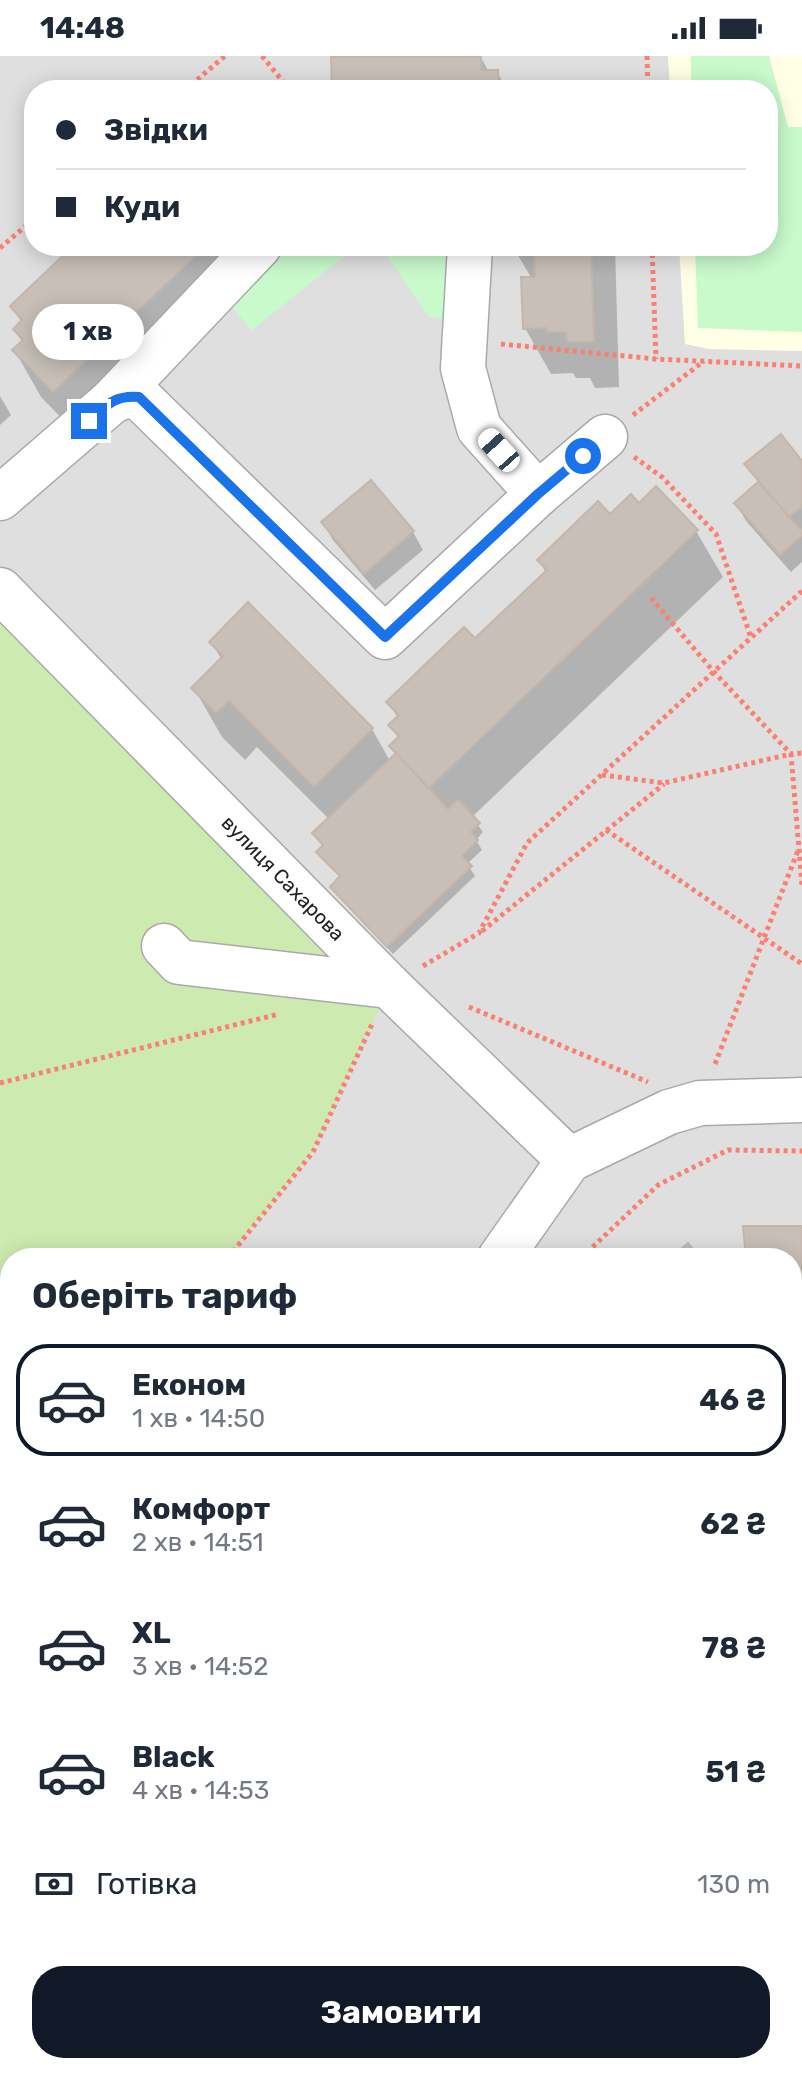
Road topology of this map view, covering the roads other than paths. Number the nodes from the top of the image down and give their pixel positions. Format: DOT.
graph roads {
  1 [pos="250,256"];
  2 [pos="469,256"];
  3 [pos="111,402"];
  4 [pos="605,437"];
  5 [pos="538,494"];
  6 [pos="0,498"];
  7 [pos="0,590"];
  8 [pos="164,946"];
  9 [pos="402,979"];
  10 [pos="802,1100"];
  11 [pos="569,1160"];
  12 [pos="507,1248"];
  1 -- 3 [label="street"];
  2 -- 5 [label="street"];
  3 -- 5 [label="street"];
  3 -- 6 [label="street"];
  4 -- 5 [label="street"];
  7 -- 9 [label="street, вулиця Сахарова"];
  8 -- 9 [label="street"];
  9 -- 11 [label="street, вулиця Сахарова"];
  10 -- 11 [label="street"];
  11 -- 12 [label="street"];
}
